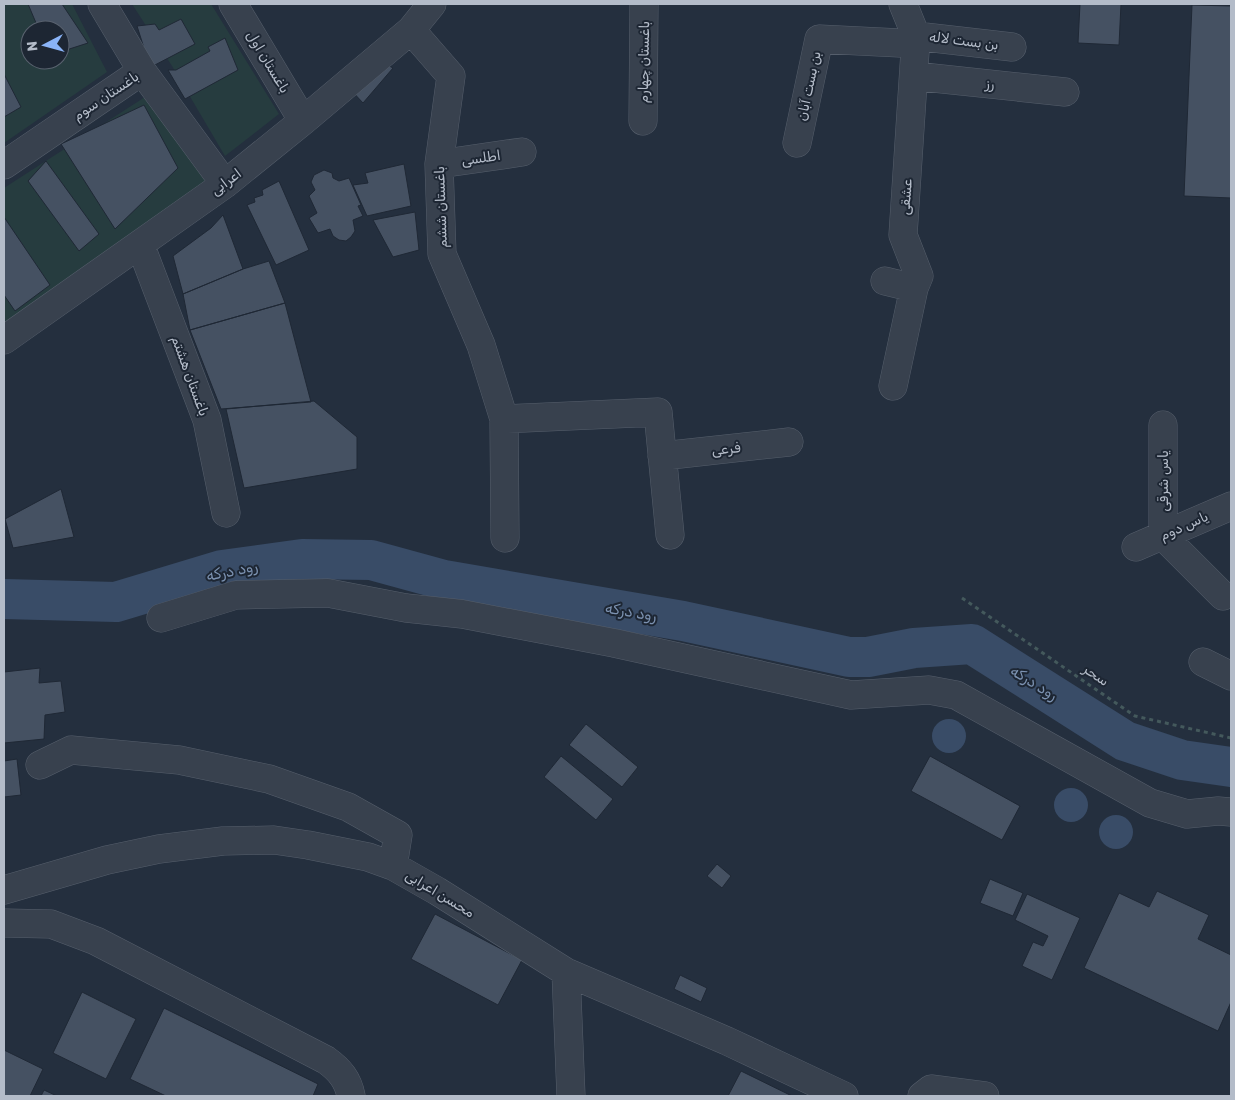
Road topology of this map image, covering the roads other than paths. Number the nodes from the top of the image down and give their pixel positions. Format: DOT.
graph roads {
  1 [pos="102,4"];
  2 [pos="233,4"];
  3 [pos="432,4"];
  4 [pos="644,4"];
  5 [pos="903,4"];
  6 [pos="411,30"];
  7 [pos="916,36"];
  8 [pos="1012,47"];
  9 [pos="142,71"];
  10 [pos="914,76"];
  11 [pos="1065,92"];
  12 [pos="303,121"];
  13 [pos="643,121"];
  14 [pos="797,143"];
  15 [pos="522,152"];
  16 [pos="439,164"];
  17 [pos="4,166"];
  18 [pos="225,184"];
  19 [pos="140,244"];
  20 [pos="885,281"];
  21 [pos="914,288"];
  22 [pos="4,340"];
  23 [pos="894,386"];
  24 [pos="504,419"];
  25 [pos="1163,426"];
  26 [pos="789,442"];
  27 [pos="662,456"];
  28 [pos="1231,506"];
  29 [pos="226,513"];
  30 [pos="670,535"];
  31 [pos="1163,536"];
  32 [pos="505,538"];
  33 [pos="1136,547"];
  34 [pos="1223,596"];
  35 [pos="161,618"];
  36 [pos="1203,662"];
  37 [pos="1231,676"];
  38 [pos="40,765"];
  39 [pos="1231,812"];
  40 [pos="393,866"];
  41 [pos="4,890"];
  42 [pos="4,923"];
  43 [pos="566,972"];
  44 [pos="352,1096"];
  45 [pos="571,1096"];
  46 [pos="844,1096"];
  47 [pos="922,1096"];
  48 [pos="985,1096"];
  1 -- 9 [label="street"];
  2 -- 12 [label="street, باغستان اول"];
  3 -- 6 [label="street, اعرابی"];
  4 -- 13 [label="street, باغستان چهارم"];
  5 -- 7 [label="street, عشقی"];
  6 -- 12 [label="street, اعرابی"];
  6 -- 16 [label="street, باغستان ششم"];
  7 -- 8 [label="street, بن بست لاله"];
  7 -- 10 [label="street, عشقی"];
  7 -- 14 [label="street, بن بست آبان"];
  9 -- 17 [label="street, باغستان سوم"];
  9 -- 18 [label="street, باغستان سوم"];
  10 -- 11 [label="street, رز"];
  10 -- 21 [label="street, عشقی"];
  12 -- 18 [label="street, اعرابی"];
  15 -- 16 [label="street, اطلسی"];
  16 -- 24 [label="street, باغستان ششم"];
  18 -- 19 [label="street, اعرابی"];
  19 -- 22 [label="street, اعرابی"];
  19 -- 29 [label="street, باغستان هشتم"];
  20 -- 21 [label="street"];
  21 -- 23 [label="street, عشقی"];
  24 -- 27 [label="street"];
  24 -- 32 [label="street, باغستان ششم"];
  25 -- 31 [label="street, یاس شرقی"];
  26 -- 27 [label="street, فرعی"];
  27 -- 30 [label="street"];
  28 -- 31 [label="street, یاس دوم"];
  31 -- 33 [label="street, یاس دوم"];
  31 -- 34 [label="street"];
  35 -- 39 [label="street"];
  36 -- 37 [label="street"];
  38 -- 40 [label="street"];
  40 -- 41 [label="street, محسن اعرابی"];
  40 -- 43 [label="street, محسن اعرابی"];
  42 -- 44 [label="street"];
  43 -- 45 [label="street"];
  43 -- 46 [label="street, محسن اعرابی"];
  47 -- 48 [label="street"];
}
